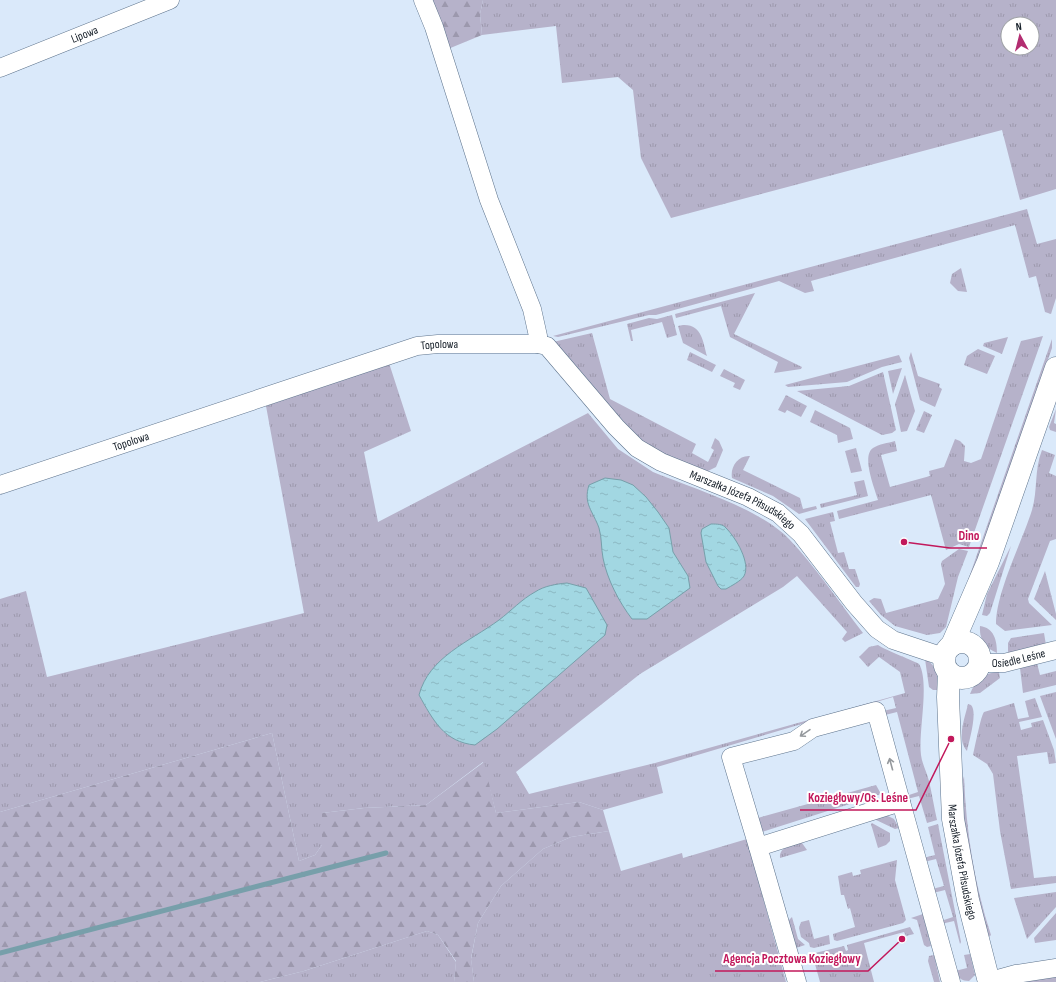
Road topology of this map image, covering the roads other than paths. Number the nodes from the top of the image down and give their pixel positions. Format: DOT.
graph roads {
  1 [pos="170,0"];
  2 [pos="423,0"];
  3 [pos="0,68"];
  4 [pos="538,344"];
  5 [pos="1056,368"];
  6 [pos="0,484"];
  7 [pos="1056,650"];
  8 [pos="962,661"];
  9 [pos="901,802"];
  10 [pos="758,847"];
  11 [pos="1056,968"];
  12 [pos="797,982"];
  13 [pos="951,982"];
  14 [pos="988,982"];
  1 -- 3 [label="street, Lipowa"];
  2 -- 4 [label="street"];
  4 -- 6 [label="street, Topolowa"];
  4 -- 8 [label="street, Marszałka Józefa Piłsudskiego"];
  5 -- 8 [label="street, Marszałka Józefa Piłsudskiego"];
  7 -- 8 [label="street, Osiedle Leśne"];
  8 -- 14 [label="street, Marszałka Józefa Piłsudskiego"];
  9 -- 10 [label="street"];
  9 -- 10 [label="street, one-way"];
  9 -- 13 [label="street"];
  10 -- 12 [label="street"];
  11 -- 14 [label="street"];
}
